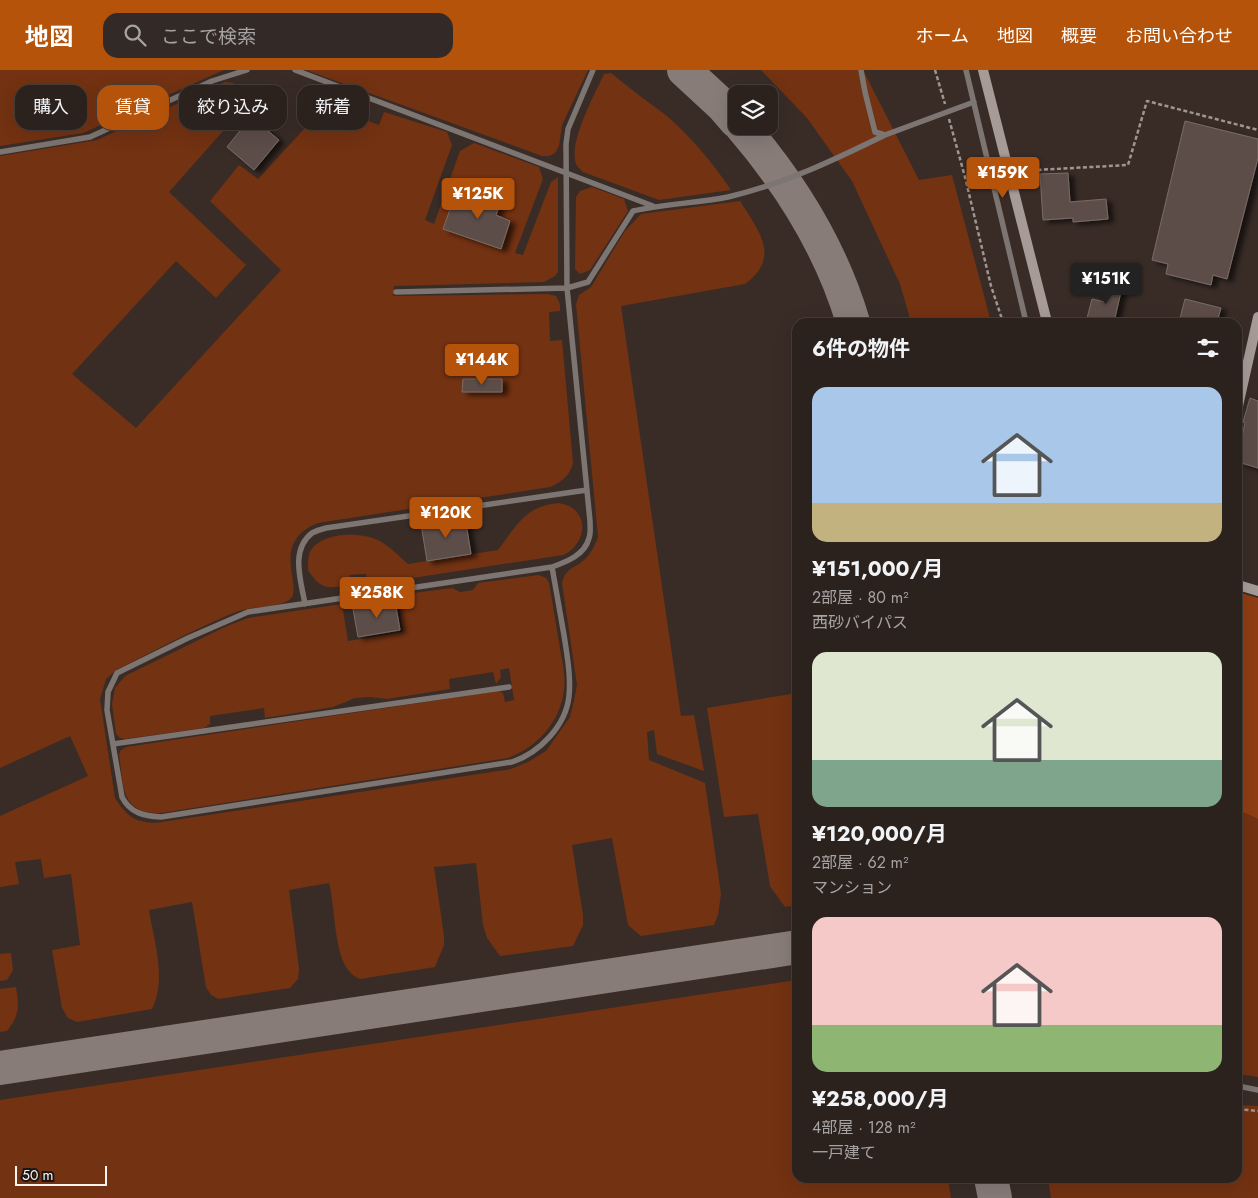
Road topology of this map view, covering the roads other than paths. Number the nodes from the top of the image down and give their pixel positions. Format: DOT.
graph roads {
  1 [pos="247,70"];
  2 [pos="295,70"];
  3 [pos="593,70"];
  4 [pos="861,70"];
  5 [pos="966,70"];
  6 [pos="983,70"];
  7 [pos="974,102"];
  8 [pos="885,135"];
  9 [pos="0,152"];
  10 [pos="566,173"];
  11 [pos="653,206"];
  12 [pos="567,288"];
  13 [pos="396,292"];
  14 [pos="1258,317"];
  15 [pos="1025,318"];
  16 [pos="1046,318"];
  17 [pos="1242,388"];
  18 [pos="586,490"];
  19 [pos="552,567"];
  20 [pos="1242,586"];
  21 [pos="1258,591"];
  22 [pos="305,604"];
  23 [pos="509,687"];
  24 [pos="113,744"];
  25 [pos="1242,1087"];
  26 [pos="1258,1090"];
  1 -- 9 [label="lane"];
  2 -- 10 [label="lane"];
  3 -- 10 [label="lane"];
  4 -- 8 [label="lane"];
  5 -- 7 [label="lane"];
  6 -- 16 [label="street"];
  7 -- 8 [label="lane"];
  7 -- 15 [label="lane"];
  8 -- 11 [label="lane"];
  10 -- 11 [label="lane"];
  10 -- 12 [label="lane"];
  11 -- 12 [label="lane"];
  12 -- 13 [label="lane"];
  12 -- 18 [label="lane"];
  14 -- 17 [label="street"];
  18 -- 19 [label="lane"];
  18 -- 22 [label="lane"];
  19 -- 22 [label="lane"];
  19 -- 24 [label="lane"];
  20 -- 21 [label="street"];
  22 -- 24 [label="lane"];
  23 -- 24 [label="lane"];
  25 -- 26 [label="lane"];
}
